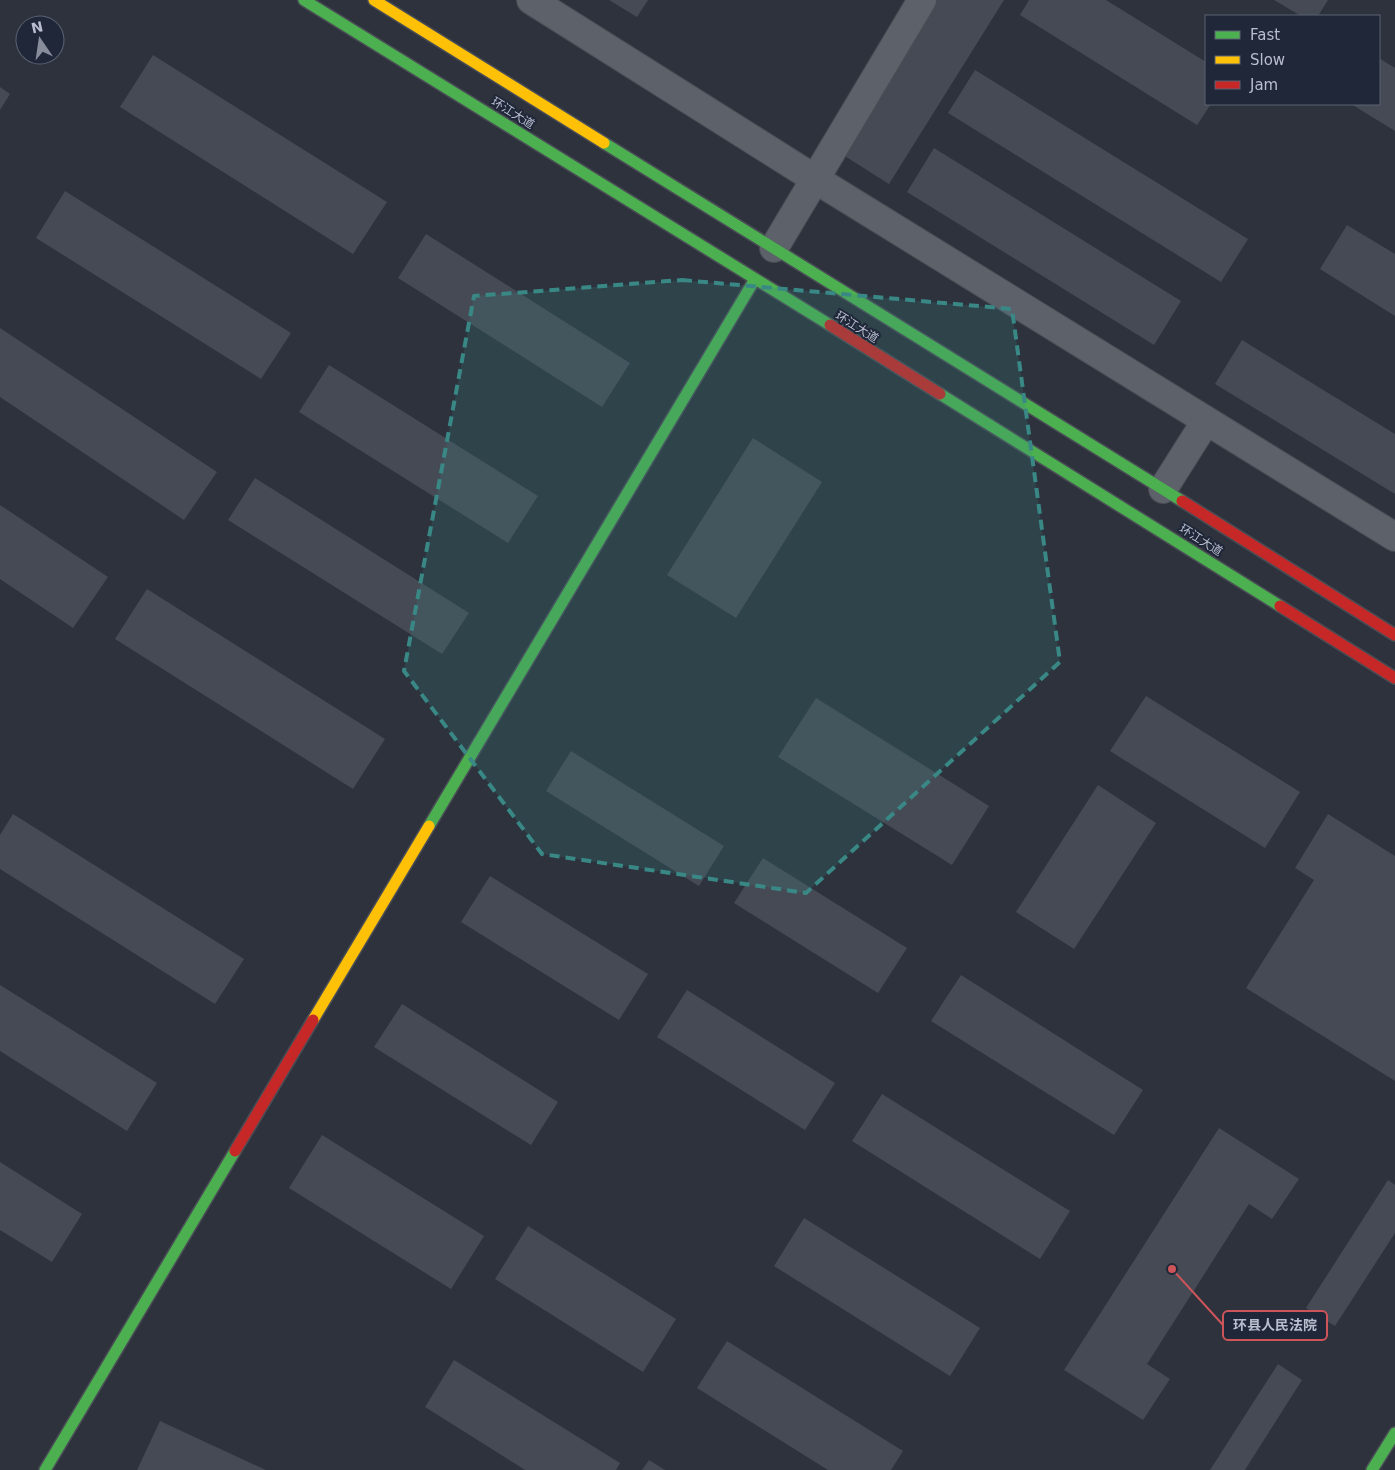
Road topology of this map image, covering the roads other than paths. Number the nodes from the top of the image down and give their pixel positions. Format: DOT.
graph roads {
  1 [pos="304,0"];
  2 [pos="374,0"];
  3 [pos="531,0"];
  4 [pos="922,0"];
  5 [pos="815,179"];
  6 [pos="774,248"];
  7 [pos="755,280"];
  8 [pos="1206,421"];
  9 [pos="1163,489"];
  10 [pos="1395,538"];
  11 [pos="1395,635"];
  12 [pos="1395,678"];
  13 [pos="1395,1433"];
  14 [pos="45,1470"];
  15 [pos="1372,1470"];
  1 -- 7 [label="main road, 环江大道"];
  2 -- 6 [label="main road, 环江大道"];
  3 -- 5 [label="street"];
  4 -- 5 [label="street"];
  5 -- 6 [label="street"];
  5 -- 8 [label="street"];
  6 -- 9 [label="main road, 环江大道"];
  7 -- 12 [label="main road, 环江大道"];
  7 -- 14 [label="main road"];
  8 -- 9 [label="street"];
  8 -- 10 [label="street"];
  9 -- 11 [label="main road, 环江大道"];
  13 -- 15 [label="main road"];
}
